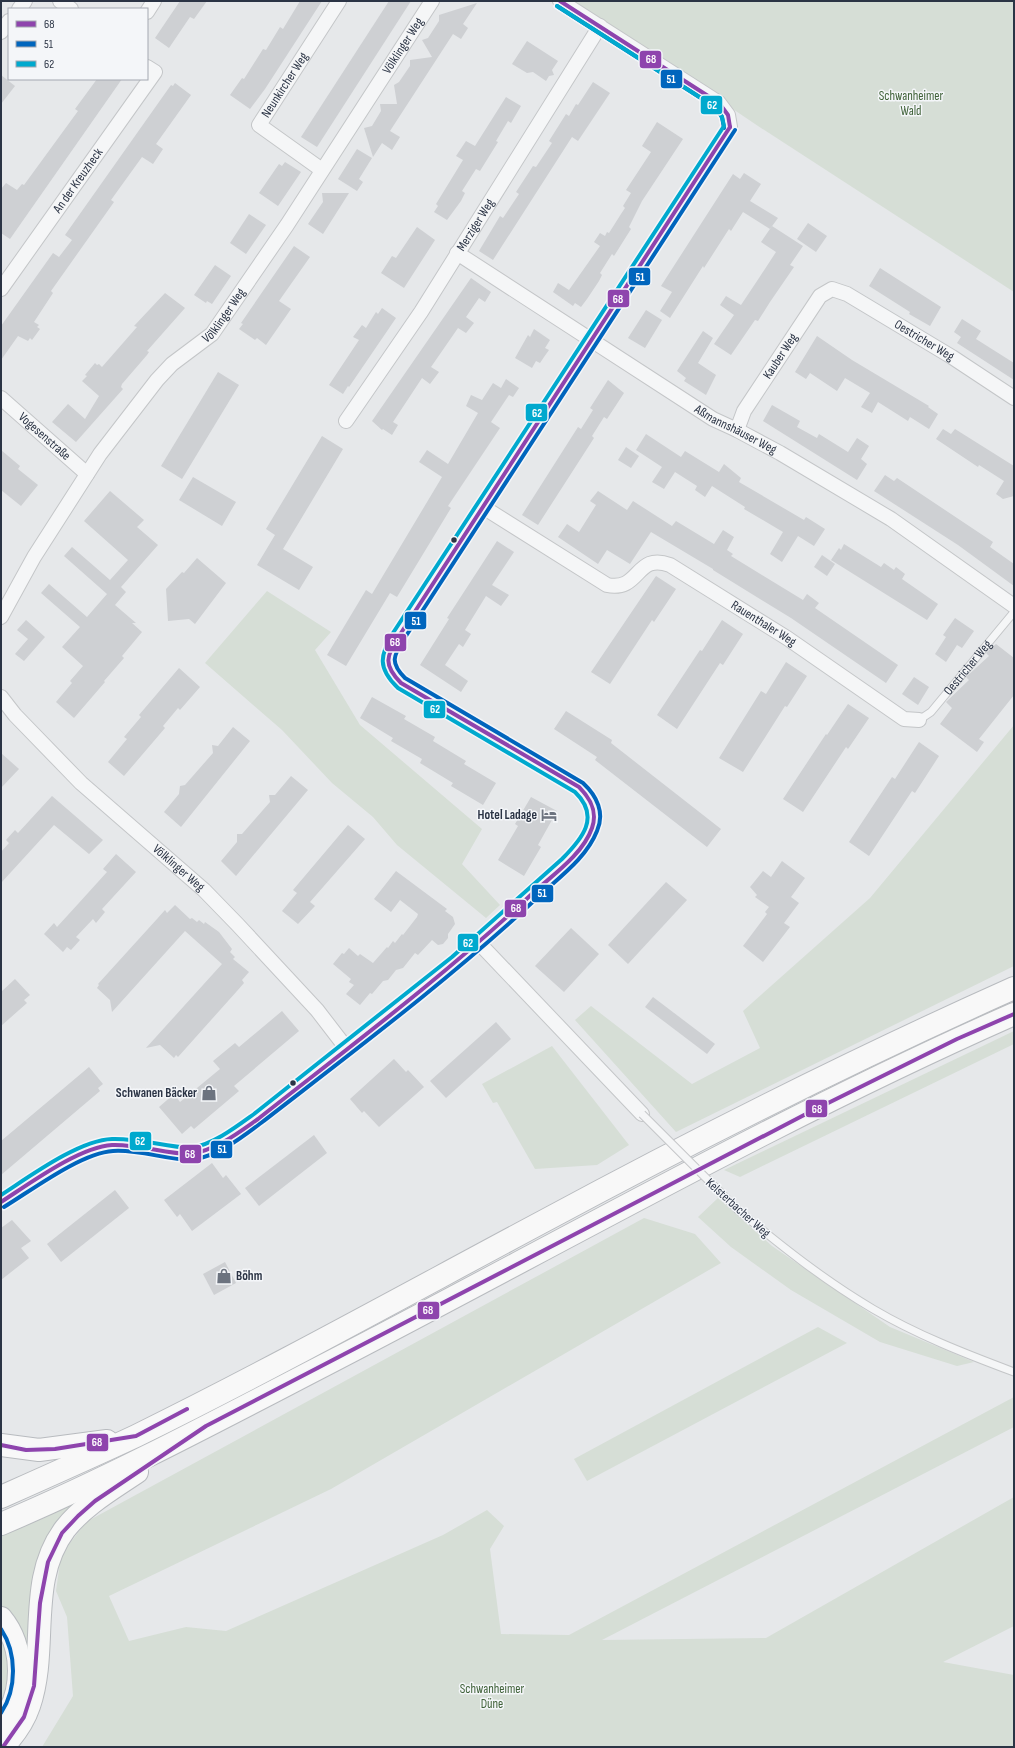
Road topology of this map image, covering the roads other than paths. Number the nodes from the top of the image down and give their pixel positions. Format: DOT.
graph roads {
  1 [pos="60,1"];
  2 [pos="154,1"];
  3 [pos="339,1"];
  4 [pos="432,1"];
  5 [pos="560,1"];
  6 [pos="70,8"];
  7 [pos="148,10"];
  8 [pos="8,23"];
  9 [pos="600,26"];
  10 [pos="1,32"];
  11 [pos="144,80"];
  12 [pos="322,170"];
  13 [pos="458,253"];
  14 [pos="1,289"];
  15 [pos="832,289"];
  16 [pos="592,340"];
  17 [pos="1,398"];
  18 [pos="1014,398"];
  19 [pos="346,421"];
  20 [pos="737,430"];
  21 [pos="87,474"];
  22 [pos="483,507"];
  23 [pos="1014,606"];
  24 [pos="1014,612"];
  25 [pos="1,617"];
  26 [pos="1,697"];
  27 [pos="919,720"];
  28 [pos="479,943"];
  29 [pos="1014,988"];
  30 [pos="1014,1014"];
  31 [pos="347,1049"];
  32 [pos="642,1114"];
  33 [pos="1,1202"];
  34 [pos="1014,1372"];
  35 [pos="206,1426"];
  36 [pos="136,1436"];
  37 [pos="7,1447"];
  38 [pos="1,1497"];
  39 [pos="1,1524"];
  40 [pos="1,1618"];
  41 [pos="1,1724"];
  42 [pos="4,1747"];
  1 -- 6 [label="street"];
  2 -- 7 [label="street"];
  3 -- 12 [label="street, Neunkircher Weg"];
  4 -- 12 [label="street, Völklinger Weg"];
  5 -- 9 [label="street"];
  8 -- 10 [label="street"];
  9 -- 13 [label="street, Merziger Weg"];
  9 -- 16 [label="street"];
  11 -- 14 [label="street, An der Kreuzheck"];
  12 -- 21 [label="street, Völklinger Weg"];
  13 -- 16 [label="street, Aßmannshäuser Weg"];
  13 -- 19 [label="street, Merziger Weg"];
  15 -- 18 [label="street, Oestricher Weg"];
  15 -- 20 [label="street, Kauber Weg"];
  16 -- 20 [label="street, Aßmannshäuser Weg"];
  16 -- 22 [label="street"];
  17 -- 21 [label="street, Vogesenstraße"];
  20 -- 23 [label="street, Aßmannshäuser Weg"];
  21 -- 25 [label="street, Völklinger Weg"];
  22 -- 27 [label="street, Rauenthaler Weg"];
  22 -- 28 [label="street"];
  24 -- 27 [label="lane, Oestricher Weg"];
  26 -- 31 [label="street, Völklinger Weg"];
  28 -- 31 [label="street"];
  28 -- 32 [label="street, Kelsterbacher Weg"];
  29 -- 36 [label="highway"];
  30 -- 35 [label="highway"];
  31 -- 33 [label="street"];
  32 -- 34 [label="lane, Kelsterbacher Weg, bridge"];
  35 -- 39 [label="highway"];
  35 -- 42 [label="highway"];
  36 -- 37 [label="highway"];
  36 -- 38 [label="highway"];
  40 -- 41 [label="highway"];
}
